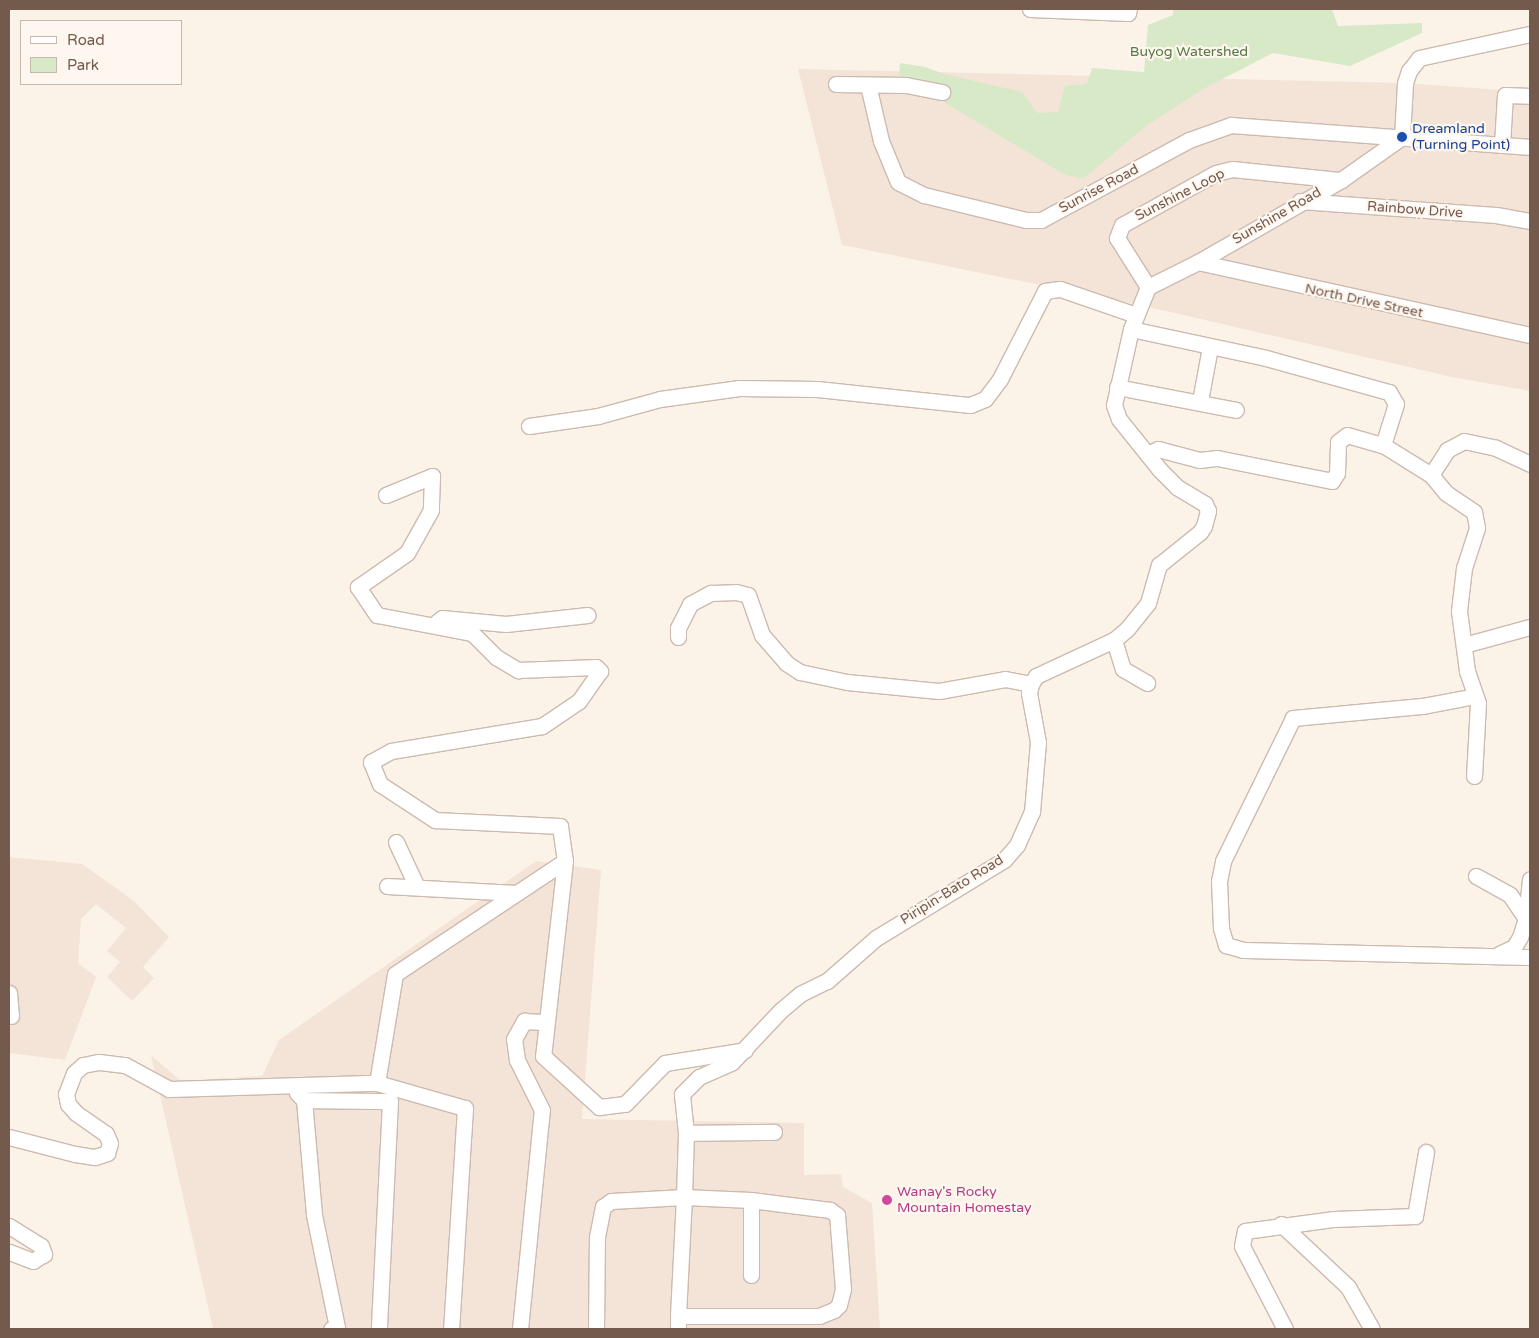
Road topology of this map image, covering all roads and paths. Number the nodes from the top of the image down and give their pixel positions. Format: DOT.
graph roads {
  1 [pos="1030,9"];
  2 [pos="1082,9"];
  3 [pos="1128,11"];
  4 [pos="1530,34"];
  5 [pos="836,84"];
  6 [pos="868,85"];
  7 [pos="942,92"];
  8 [pos="1530,96"];
  9 [pos="1402,137"];
  10 [pos="1502,145"];
  11 [pos="1530,147"];
  12 [pos="1340,180"];
  13 [pos="1300,200"];
  14 [pos="1530,222"];
  15 [pos="1198,262"];
  16 [pos="1148,287"];
  17 [pos="1134,322"];
  18 [pos="1530,336"];
  19 [pos="1210,347"];
  20 [pos="1117,387"];
  21 [pos="1200,401"];
  22 [pos="1236,410"];
  23 [pos="529,426"];
  24 [pos="1383,445"];
  25 [pos="1147,454"];
  26 [pos="1530,464"];
  27 [pos="1431,475"];
  28 [pos="386,495"];
  29 [pos="588,615"];
  30 [pos="432,625"];
  31 [pos="1530,627"];
  32 [pos="678,637"];
  33 [pos="1114,640"];
  34 [pos="1464,645"];
  35 [pos="1147,683"];
  36 [pos="1031,684"];
  37 [pos="1475,696"];
  38 [pos="1474,776"];
  39 [pos="396,842"];
  40 [pos="565,860"];
  41 [pos="1476,876"];
  42 [pos="1530,879"];
  43 [pos="387,886"];
  44 [pos="418,888"];
  45 [pos="516,893"];
  46 [pos="1528,921"];
  47 [pos="1499,954"];
  48 [pos="1530,957"];
  49 [pos="9,993"];
  50 [pos="11,1016"];
  51 [pos="546,1022"];
  52 [pos="745,1050"];
  53 [pos="377,1083"];
  54 [pos="289,1084"];
  55 [pos="304,1100"];
  56 [pos="774,1132"];
  57 [pos="686,1133"];
  58 [pos="9,1137"];
  59 [pos="1426,1152"];
  60 [pos="684,1197"];
  61 [pos="751,1200"];
  62 [pos="1281,1224"];
  63 [pos="9,1226"];
  64 [pos="9,1252"];
  65 [pos="751,1275"];
  66 [pos="678,1323"];
  67 [pos="331,1329"];
  68 [pos="379,1329"];
  69 [pos="451,1329"];
  70 [pos="520,1329"];
  71 [pos="596,1329"];
  72 [pos="1285,1329"];
  73 [pos="1372,1329"];
  1 -- 2 [label="street"];
  2 -- 3 [label="street"];
  4 -- 9 [label="street"];
  5 -- 6 [label="street"];
  6 -- 7 [label="street"];
  6 -- 9 [label="street, Sunrise Road"];
  8 -- 10 [label="street"];
  9 -- 10 [label="street, Sunrise Road"];
  9 -- 12 [label="street, Sunshine Road"];
  10 -- 11 [label="street, Sunrise Road"];
  12 -- 13 [label="street, Sunshine Road"];
  12 -- 16 [label="street, Sunshine Loop"];
  13 -- 14 [label="street, Rainbow Drive"];
  13 -- 15 [label="street, Sunshine Road"];
  15 -- 16 [label="street, Sunshine Road"];
  15 -- 18 [label="street, North Drive Street"];
  16 -- 17 [label="street"];
  17 -- 19 [label="street"];
  17 -- 20 [label="street"];
  17 -- 23 [label="street"];
  19 -- 21 [label="street"];
  19 -- 24 [label="street"];
  20 -- 21 [label="street"];
  20 -- 25 [label="street"];
  21 -- 22 [label="street"];
  24 -- 25 [label="street"];
  24 -- 27 [label="street"];
  25 -- 33 [label="street"];
  26 -- 27 [label="street"];
  27 -- 34 [label="street"];
  28 -- 30 [label="street"];
  29 -- 30 [label="street"];
  30 -- 40 [label="street"];
  31 -- 34 [label="street"];
  32 -- 36 [label="street"];
  33 -- 35 [label="street"];
  33 -- 36 [label="street"];
  34 -- 37 [label="street"];
  36 -- 52 [label="street, Piripin-Bato Road"];
  37 -- 38 [label="street"];
  37 -- 47 [label="street"];
  39 -- 44 [label="street"];
  40 -- 45 [label="street"];
  40 -- 51 [label="street"];
  41 -- 46 [label="street"];
  42 -- 46 [label="street"];
  43 -- 44 [label="street"];
  44 -- 45 [label="street"];
  45 -- 53 [label="street"];
  46 -- 47 [label="street"];
  47 -- 48 [label="street"];
  49 -- 50 [label="street"];
  51 -- 52 [label="street"];
  51 -- 70 [label="street"];
  52 -- 57 [label="street, Piripin-Bato Road"];
  53 -- 54 [label="street"];
  53 -- 69 [label="street"];
  54 -- 55 [label="street"];
  54 -- 58 [label="street"];
  55 -- 67 [label="street"];
  55 -- 68 [label="street"];
  56 -- 57 [label="street"];
  57 -- 60 [label="street"];
  59 -- 62 [label="street"];
  60 -- 61 [label="street"];
  60 -- 66 [label="street"];
  60 -- 71 [label="street"];
  61 -- 65 [label="street"];
  61 -- 66 [label="street"];
  62 -- 72 [label="street"];
  62 -- 73 [label="street"];
  63 -- 64 [label="street"];
}
